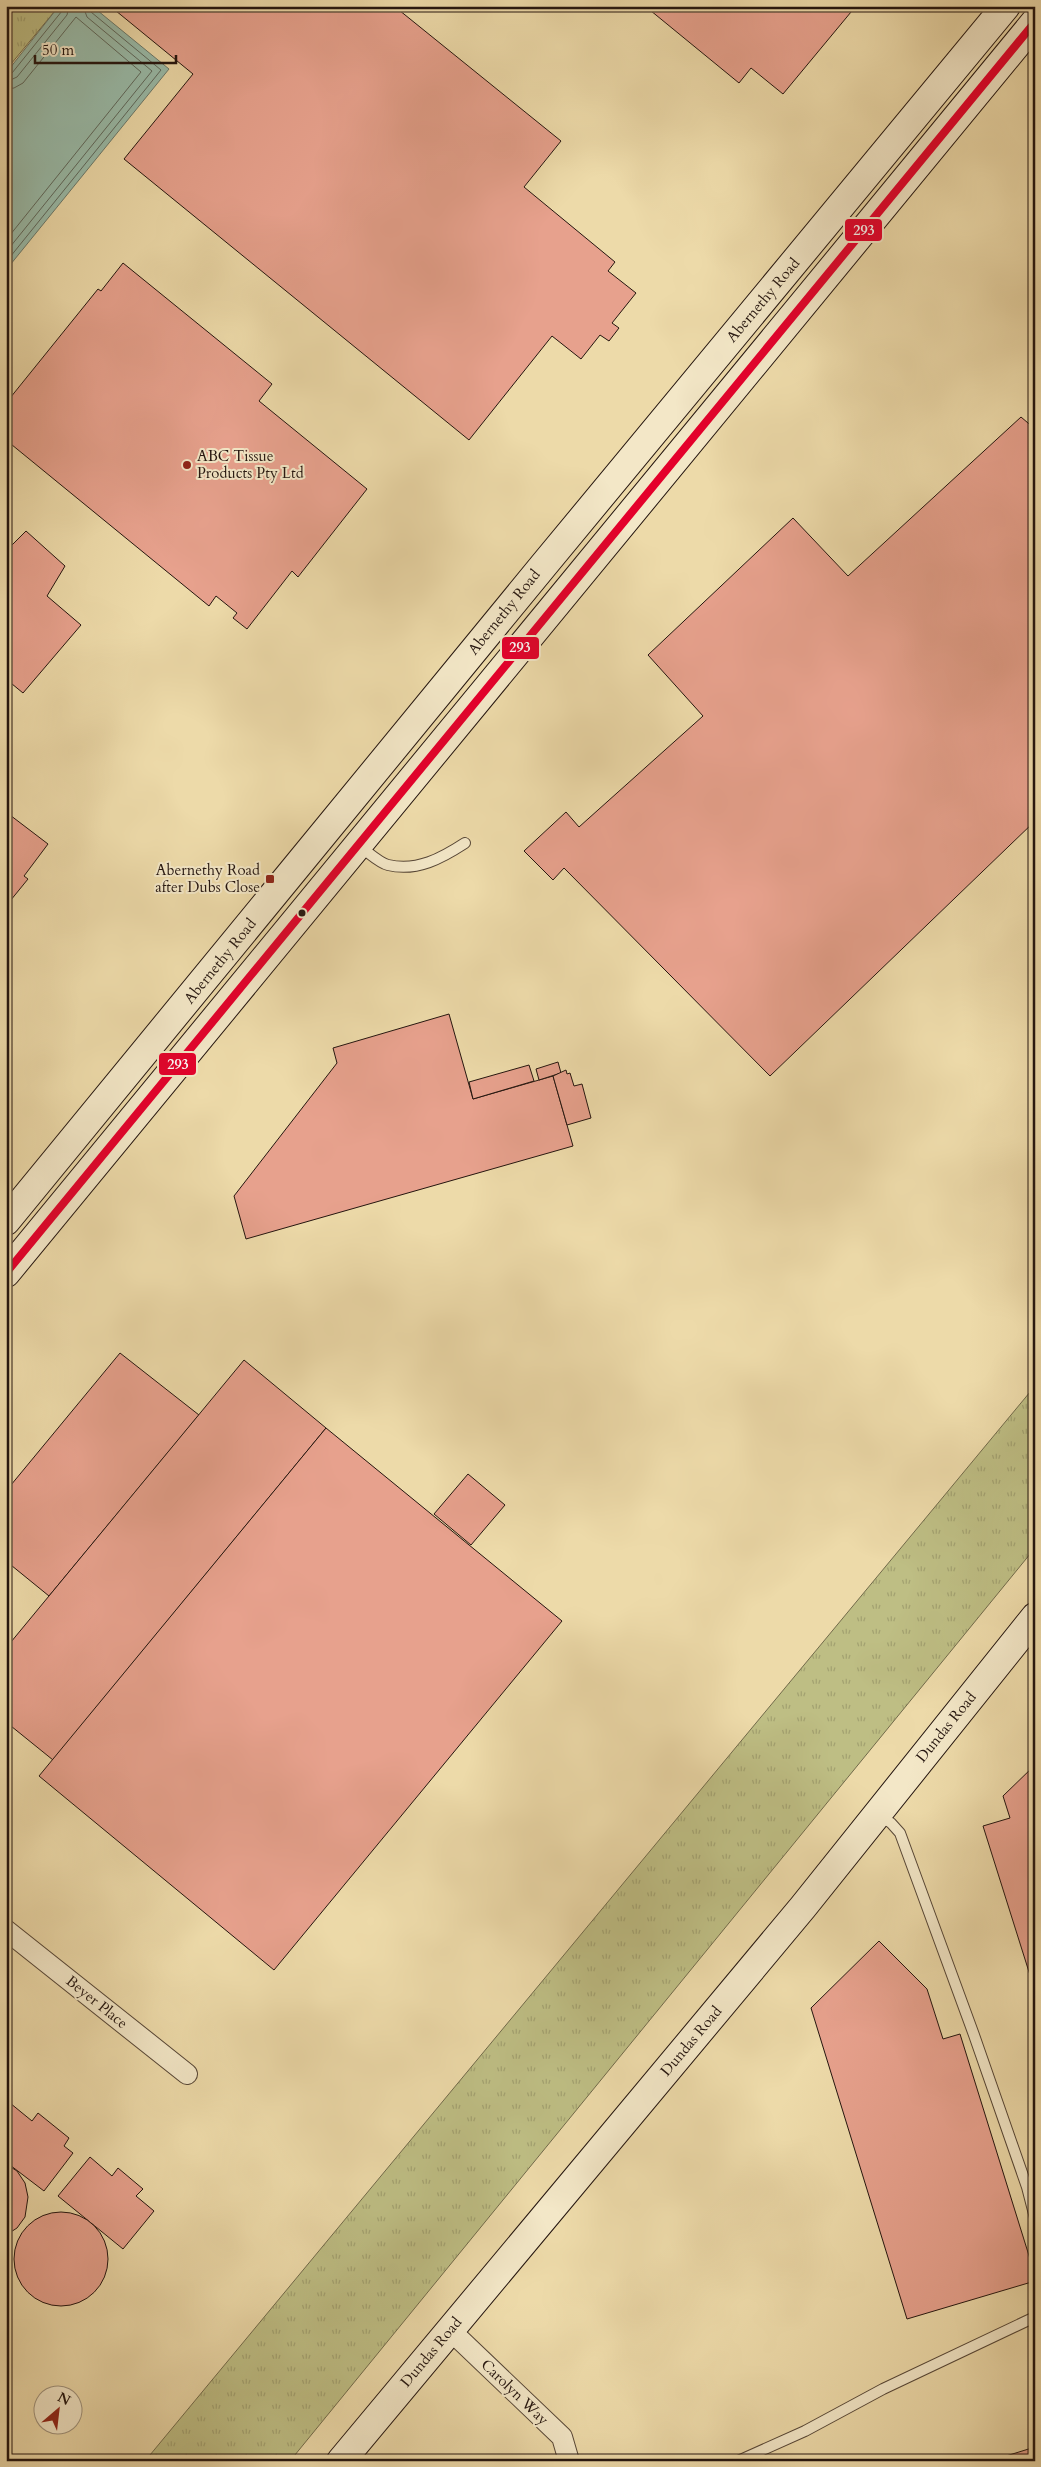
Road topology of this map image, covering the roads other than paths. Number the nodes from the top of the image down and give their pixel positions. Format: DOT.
graph roads {
  1 [pos="1006,6"];
  2 [pos="1035,22"];
  3 [pos="814,239"];
  4 [pos="839,260"];
  5 [pos="371,776"];
  6 [pos="396,799"];
  7 [pos="465,843"];
  8 [pos="358,845"];
  9 [pos="21,1218"];
  10 [pos="6,1273"];
  11 [pos="1035,1617"];
  12 [pos="877,1814"];
  13 [pos="6,1930"];
  14 [pos="187,2074"];
  15 [pos="1035,2218"];
  16 [pos="1035,2318"];
  17 [pos="450,2330"];
  18 [pos="341,2461"];
  19 [pos="569,2461"];
  20 [pos="738,2461"];
  1 -- 3 [label="main road, Abernethy Road"];
  2 -- 4 [label="main road, Abernethy Road"];
  3 -- 4 [label="main road"];
  3 -- 5 [label="main road, Abernethy Road"];
  4 -- 6 [label="main road, Abernethy Road"];
  5 -- 6 [label="main road"];
  5 -- 9 [label="main road, Abernethy Road"];
  6 -- 8 [label="main road, Abernethy Road"];
  7 -- 8 [label="lane"];
  8 -- 9 [label="main road, Abernethy Road"];
  9 -- 10 [label="main road, Abernethy Road"];
  11 -- 12 [label="main road, Dundas Road"];
  12 -- 15 [label="lane"];
  12 -- 17 [label="main road, Dundas Road"];
  13 -- 14 [label="street, Beyer Place"];
  16 -- 20 [label="lane"];
  17 -- 18 [label="main road, Dundas Road"];
  17 -- 19 [label="street, Carolyn Way"];
}
